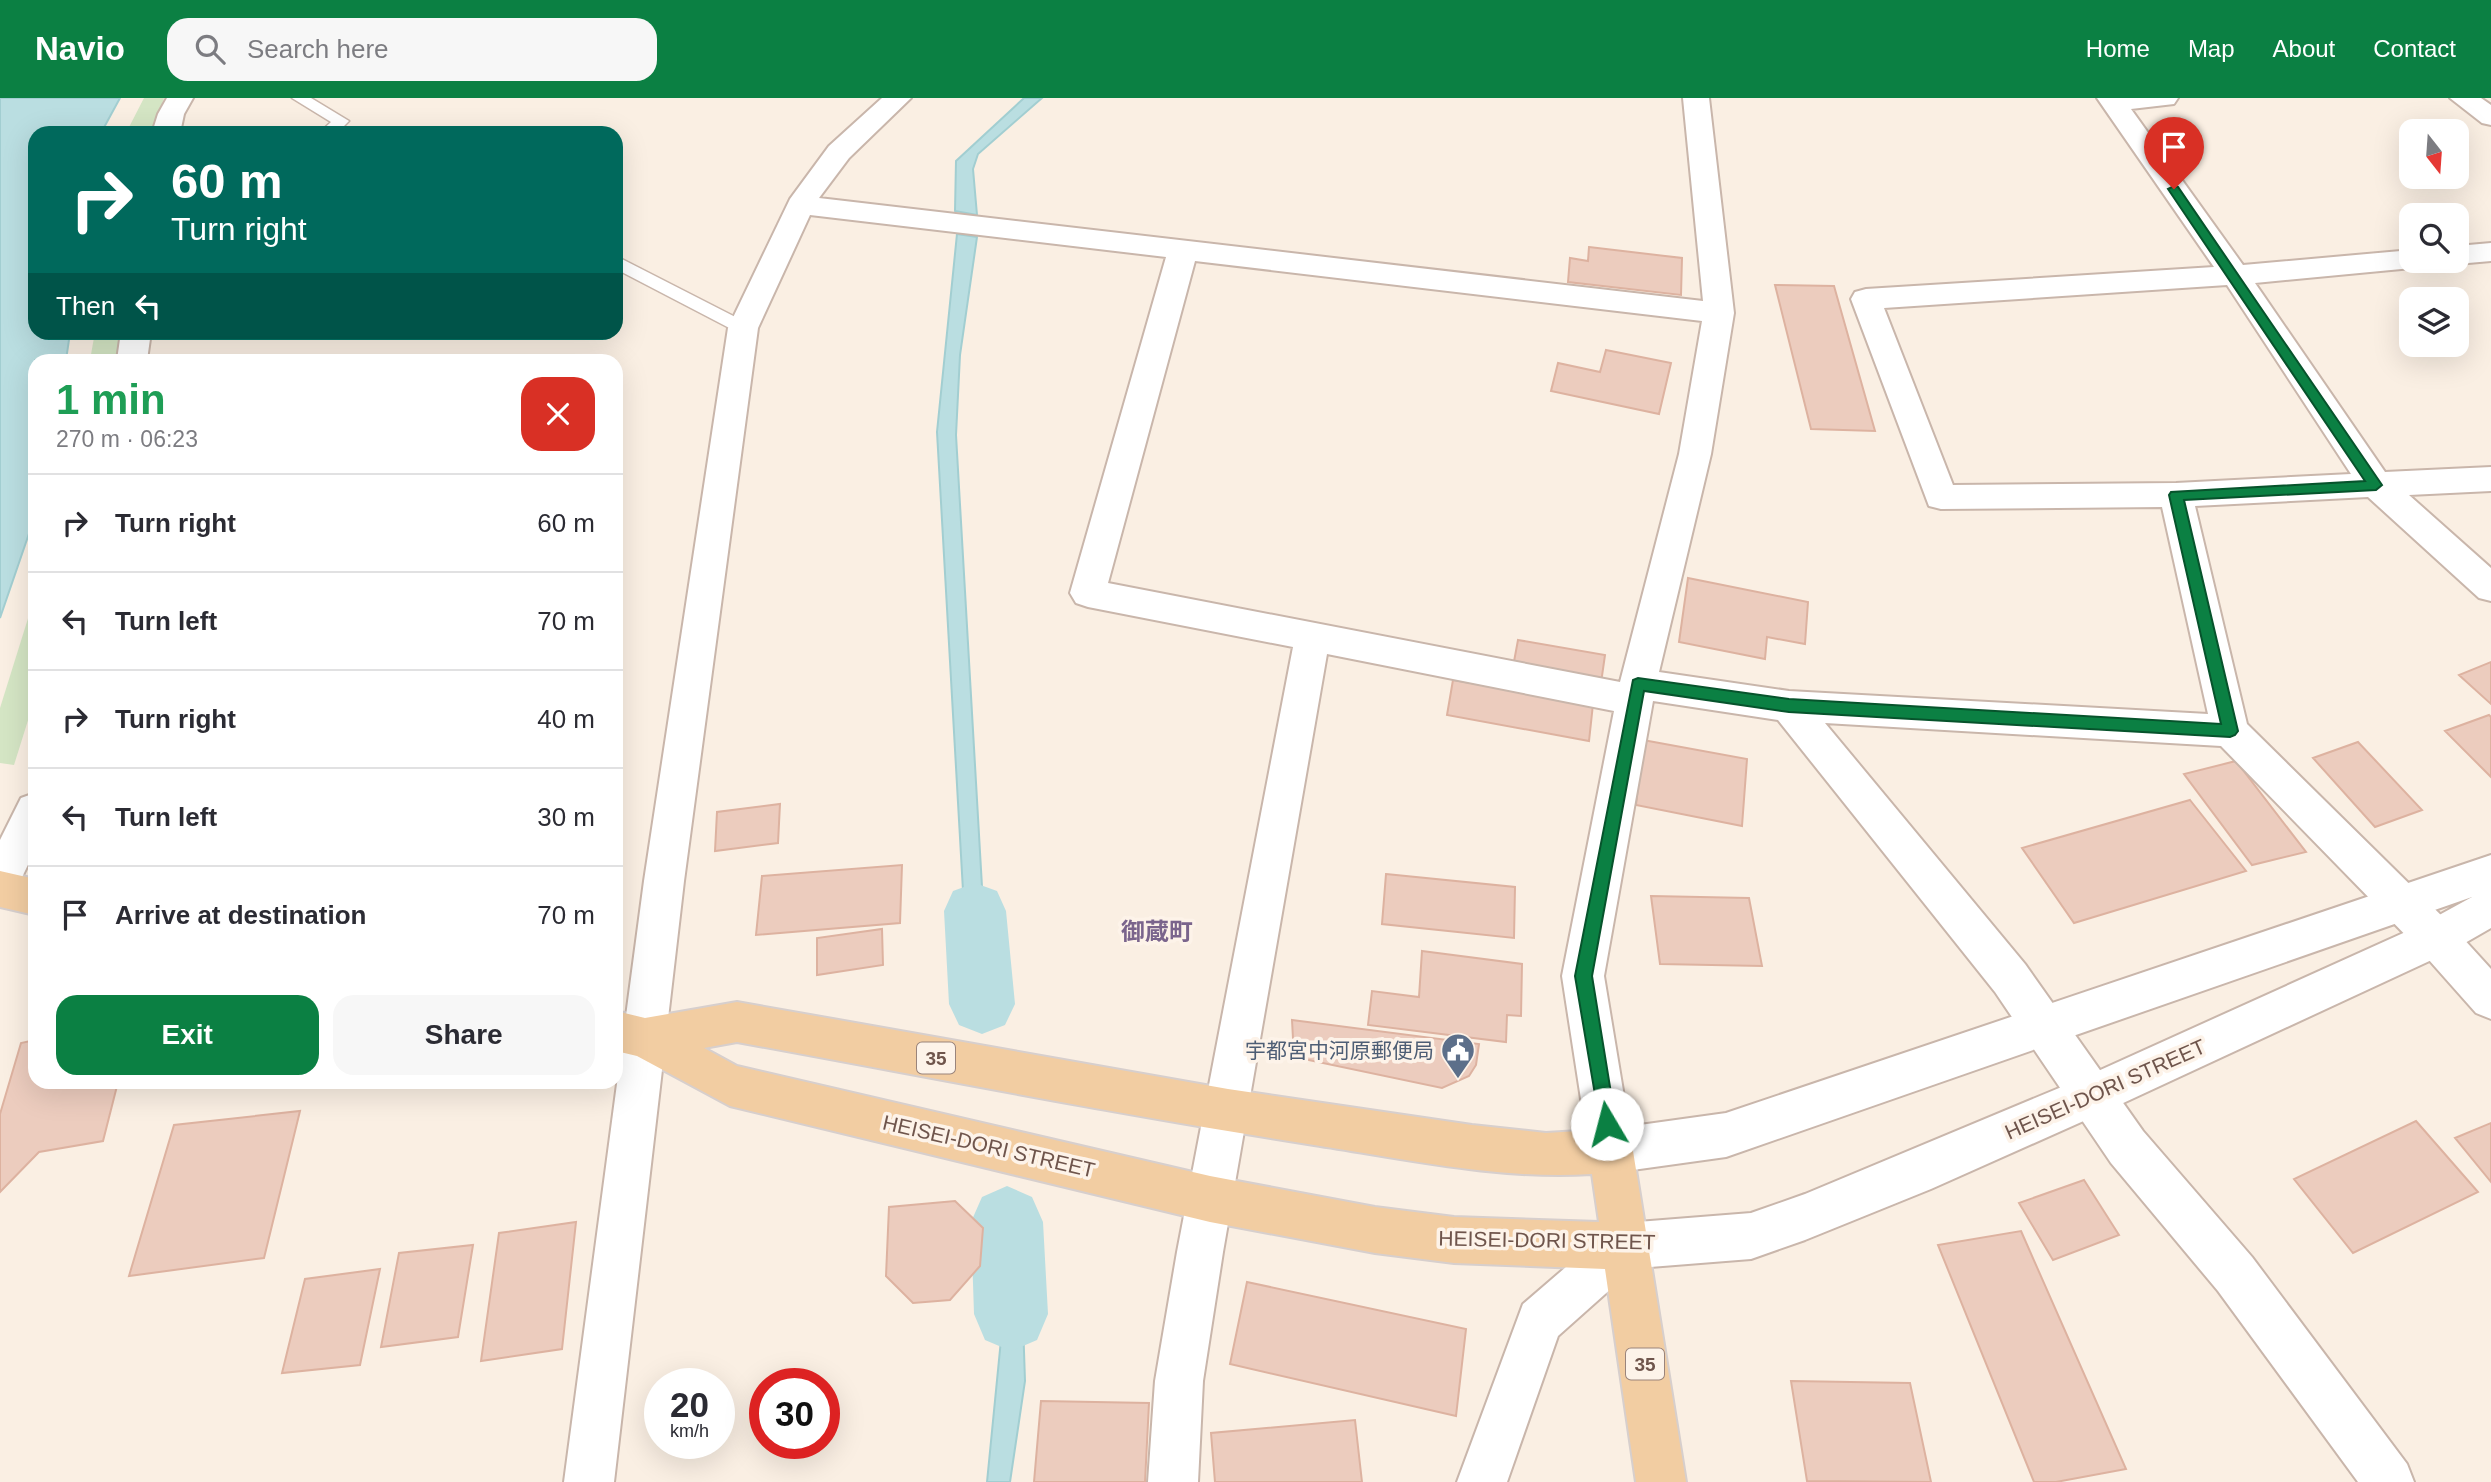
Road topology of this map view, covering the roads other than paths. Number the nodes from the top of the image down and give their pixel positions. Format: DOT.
graph roads {
  1 [pos="180,98"];
  2 [pos="300,98"];
  3 [pos="898,98"];
  4 [pos="1696,98"];
  5 [pos="2165,98"];
  6 [pos="2463,98"];
  7 [pos="2112,101"];
  8 [pos="2491,117"];
  9 [pos="168,126"];
  10 [pos="335,126"];
  11 [pos="800,205"];
  12 [pos="1183,250"];
  13 [pos="2491,252"];
  14 [pos="2469,254"];
  15 [pos="2399,260"];
  16 [pos="623,266"];
  17 [pos="2235,275"];
  18 [pos="1719,313"];
  19 [pos="743,328"];
  20 [pos="2491,479"];
  21 [pos="2376,485"];
  22 [pos="2176,495"];
  23 [pos="2491,588"];
  24 [pos="1312,639"];
  25 [pos="1637,692"];
  26 [pos="1789,706"];
  27 [pos="2230,731"];
  28 [pos="28,824"];
  29 [pos="2491,873"];
  30 [pos="0,881"];
  31 [pos="0,889"];
  32 [pos="28,895"];
  33 [pos="2400,902"];
  34 [pos="2491,907"];
  35 [pos="2436,938"];
  36 [pos="2491,999"];
  37 [pos="2044,1027"];
  38 [pos="630,1034"];
  39 [pos="2091,1096"];
  40 [pos="1228,1110"];
  41 [pos="1611,1151"];
  42 [pos="1210,1199"];
  43 [pos="1625,1246"];
  44 [pos="589,1482"];
  45 [pos="1173,1482"];
  46 [pos="1482,1482"];
  47 [pos="1661,1482"];
  48 [pos="2389,1482"];
  1 -- 9 [label="street"];
  2 -- 10 [label="lane"];
  3 -- 11 [label="street"];
  4 -- 18 [label="street"];
  5 -- 7 [label="street"];
  6 -- 8 [label="street"];
  7 -- 17 [label="street"];
  11 -- 12 [label="street"];
  11 -- 19 [label="street"];
  12 -- 18 [label="street"];
  12 -- 24 [label="street"];
  13 -- 14 [label="street"];
  15 -- 17 [label="street"];
  16 -- 19 [label="lane"];
  17 -- 21 [label="street"];
  17 -- 22 [label="street"];
  18 -- 25 [label="street"];
  19 -- 38 [label="street"];
  20 -- 21 [label="street"];
  21 -- 22 [label="street"];
  21 -- 23 [label="street"];
  22 -- 27 [label="street"];
  24 -- 25 [label="street"];
  24 -- 40 [label="street"];
  25 -- 26 [label="street"];
  25 -- 41 [label="street"];
  26 -- 27 [label="street"];
  26 -- 37 [label="street"];
  27 -- 33 [label="street"];
  28 -- 30 [label="street"];
  29 -- 33 [label="street"];
  31 -- 32 [label="main road"];
  33 -- 35 [label="street"];
  33 -- 37 [label="street"];
  34 -- 35 [label="street, HEISEI-DORI STREET"];
  35 -- 36 [label="street"];
  35 -- 39 [label="street, HEISEI-DORI STREET"];
  37 -- 39 [label="street"];
  37 -- 41 [label="street"];
  38 -- 40 [label="main road, 35"];
  38 -- 42 [label="main road, HEISEI-DORI STREET"];
  38 -- 44 [label="street"];
  39 -- 43 [label="street, HEISEI-DORI STREET"];
  39 -- 48 [label="street"];
  40 -- 41 [label="main road, 35"];
  40 -- 42 [label="street"];
  41 -- 43 [label="main road, 35"];
  42 -- 43 [label="main road, HEISEI-DORI STREET"];
  42 -- 45 [label="street"];
  43 -- 46 [label="street"];
  43 -- 47 [label="main road, 35"];
}
